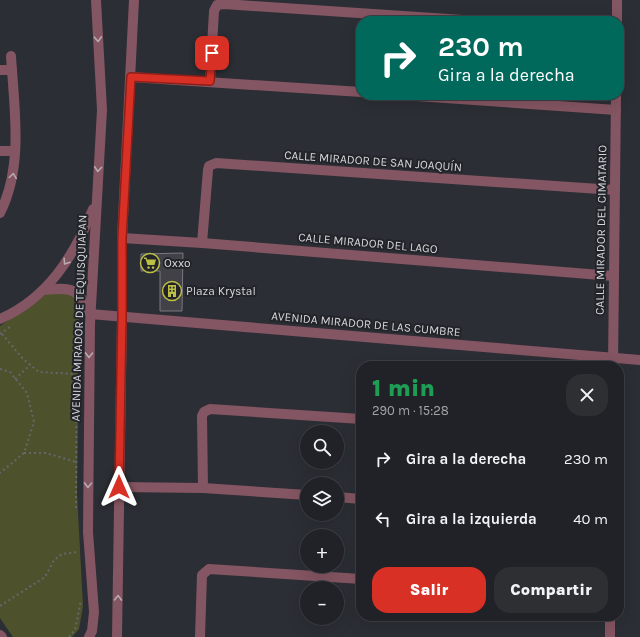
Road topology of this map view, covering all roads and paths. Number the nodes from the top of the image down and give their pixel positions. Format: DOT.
graph roads {
  1 [pos="96,0"];
  2 [pos="134,0"];
  3 [pos="617,0"];
  4 [pos="403,16"];
  5 [pos="617,16"];
  6 [pos="11,56"];
  7 [pos="0,70"];
  8 [pos="12,70"];
  9 [pos="131,77"];
  10 [pos="210,81"];
  11 [pos="356,92"];
  12 [pos="473,100"];
  13 [pos="616,100"];
  14 [pos="616,110"];
  15 [pos="0,151"];
  16 [pos="16,151"];
  17 [pos="614,190"];
  18 [pos="95,202"];
  19 [pos="0,213"];
  20 [pos="122,238"];
  21 [pos="202,243"];
  22 [pos="613,276"];
  23 [pos="44,290"];
  24 [pos="77,310"];
  25 [pos="90,314"];
  26 [pos="122,317"];
  27 [pos="0,319"];
  28 [pos="13,325"];
  29 [pos="1,334"];
  30 [pos="640,360"];
  31 [pos="602,361"];
  32 [pos="613,361"];
  33 [pos="624,361"];
  34 [pos="30,365"];
  35 [pos="0,369"];
  36 [pos="76,374"];
  37 [pos="16,379"];
  38 [pos="356,419"];
  39 [pos="24,453"];
  40 [pos="76,462"];
  41 [pos="0,473"];
  42 [pos="119,487"];
  43 [pos="203,488"];
  44 [pos="300,495"];
  45 [pos="344,498"];
  46 [pos="356,499"];
  47 [pos="76,513"];
  48 [pos="77,546"];
  49 [pos="78,552"];
  50 [pos="78,559"];
  51 [pos="356,579"];
  52 [pos="82,597"];
  53 [pos="0,606"];
  54 [pos="610,621"];
  55 [pos="69,637"];
  56 [pos="89,637"];
  57 [pos="117,637"];
  58 [pos="200,637"];
  59 [pos="610,637"];
  1 -- 18 [label="street, AVENIDA MIRADOR DE TEQUISQUIAPAN, one-way"];
  2 -- 9 [label="street"];
  3 -- 5 [label="street"];
  4 -- 10 [label="street"];
  6 -- 8 [label="street"];
  7 -- 8 [label="street"];
  8 -- 16 [label="street"];
  9 -- 10 [label="street"];
  9 -- 20 [label="street"];
  10 -- 11 [label="street"];
  12 -- 14 [label="street"];
  13 -- 14 [label="street, CALLE MIRADOR DEL CIMATARIO"];
  14 -- 17 [label="street, CALLE MIRADOR DEL CIMATARIO"];
  15 -- 16 [label="street"];
  19 -- 16 [label="street, one-way"];
  17 -- 21 [label="street, CALLE MIRADOR DE SAN JOAQUÍN"];
  17 -- 22 [label="street, CALLE MIRADOR DEL CIMATARIO"];
  18 -- 23 [label="street, one-way"];
  18 -- 25 [label="street, AVENIDA MIRADOR DE TEQUISQUIAPAN"];
  20 -- 21 [label="street, CALLE MIRADOR DEL LAGO"];
  20 -- 26 [label="street"];
  21 -- 22 [label="street, CALLE MIRADOR DEL LAGO"];
  22 -- 32 [label="street, CALLE MIRADOR DEL CIMATARIO"];
  23 -- 25 [label="street"];
  23 -- 27 [label="street"];
  24 -- 36 [label="path"];
  25 -- 26 [label="street, AVENIDA MIRADOR DE LAS CUMBRE"];
  25 -- 56 [label="street, AVENIDA MIRADOR DE TEQUISQUIAPAN, one-way"];
  26 -- 31 [label="street, AVENIDA MIRADOR DE LAS CUMBRE"];
  26 -- 42 [label="street"];
  28 -- 29 [label="path"];
  29 -- 34 [label="path"];
  30 -- 33 [label="street, AVENIDA MIRADOR DE LAS CUMBRE"];
  34 -- 36 [label="path"];
  34 -- 37 [label="path"];
  35 -- 37 [label="path"];
  36 -- 40 [label="path"];
  37 -- 39 [label="path"];
  38 -- 43 [label="street"];
  39 -- 40 [label="path"];
  39 -- 41 [label="path"];
  40 -- 47 [label="path"];
  42 -- 43 [label="street"];
  57 -- 42 [label="street, one-way"];
  43 -- 44 [label="street"];
  45 -- 46 [label="street"];
  48 -- 49 [label="path"];
  49 -- 50 [label="path"];
  49 -- 53 [label="path"];
  51 -- 58 [label="street"];
  52 -- 55 [label="path"];
  54 -- 59 [label="street"];
}
